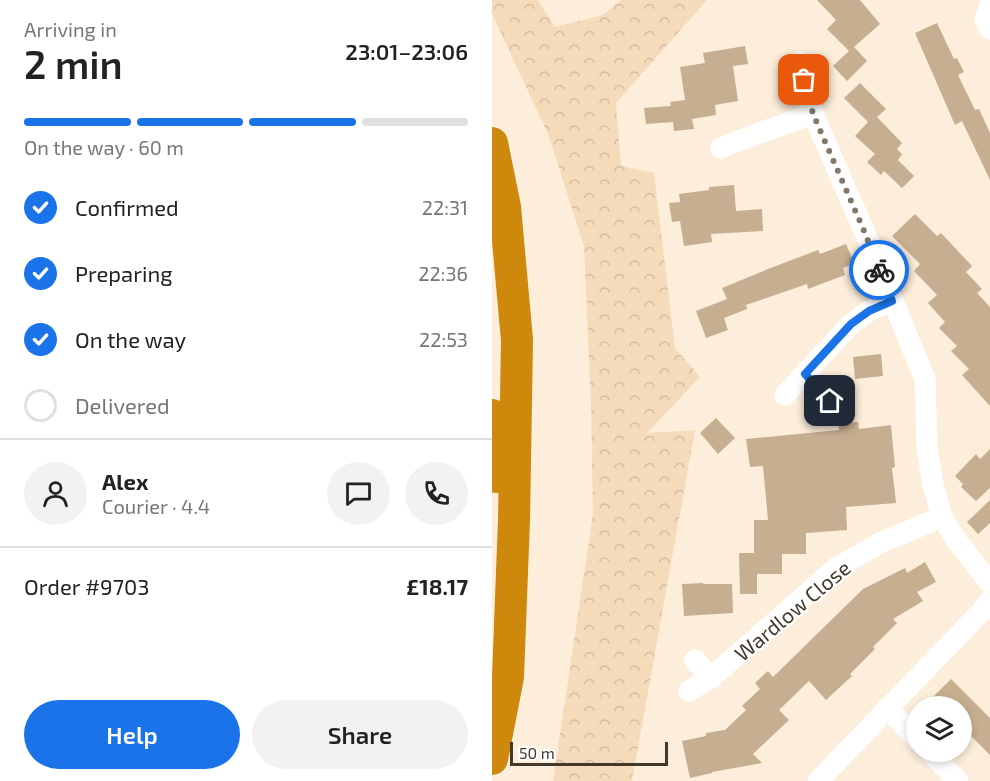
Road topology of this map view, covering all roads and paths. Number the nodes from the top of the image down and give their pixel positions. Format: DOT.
graph roads {
  1 [pos="990,6"];
  2 [pos="990,29"];
  3 [pos="800,63"];
  4 [pos="813,114"];
  5 [pos="492,143"];
  6 [pos="721,148"];
  7 [pos="892,301"];
  8 [pos="805,374"];
  9 [pos="785,395"];
  10 [pos="830,401"];
  11 [pos="492,416"];
  12 [pos="942,517"];
  13 [pos="990,583"];
  14 [pos="990,600"];
  15 [pos="695,660"];
  16 [pos="711,678"];
  17 [pos="689,691"];
  18 [pos="887,708"];
  19 [pos="492,709"];
  20 [pos="906,728"];
  21 [pos="492,759"];
  22 [pos="940,762"];
  23 [pos="818,781"];
  24 [pos="958,781"];
  1 -- 2 [label="street"];
  3 -- 4 [label="street"];
  4 -- 6 [label="street"];
  4 -- 7 [label="street"];
  5 -- 21 [label="highway"];
  7 -- 8 [label="street"];
  7 -- 12 [label="street"];
  8 -- 9 [label="street"];
  8 -- 10 [label="street"];
  11 -- 19 [label="highway"];
  12 -- 13 [label="street"];
  12 -- 16 [label="street, Wardlow Close"];
  14 -- 18 [label="street"];
  15 -- 16 [label="street"];
  16 -- 17 [label="street, Wardlow Close"];
  18 -- 20 [label="street"];
  18 -- 23 [label="street"];
  22 -- 24 [label="street"];
}
